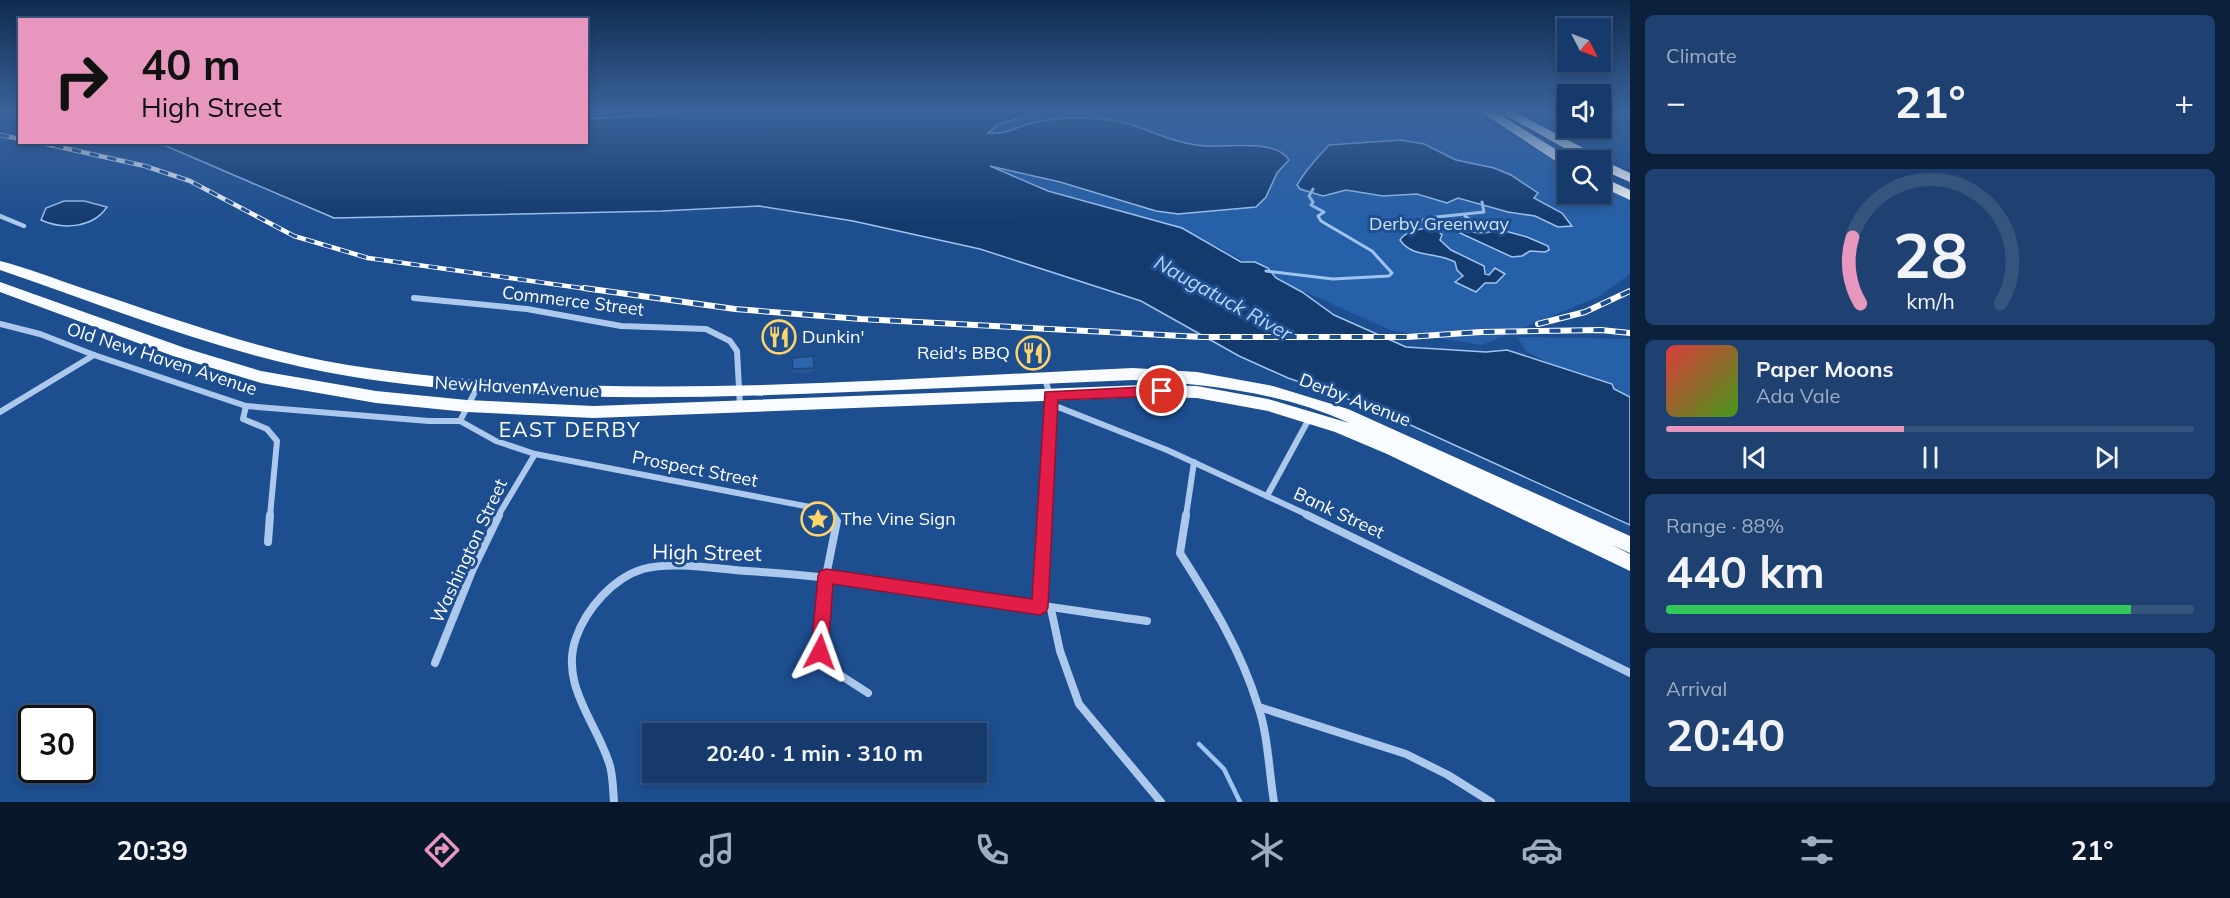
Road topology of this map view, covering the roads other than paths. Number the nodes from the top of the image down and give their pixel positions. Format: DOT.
graph roads {
  1 [pos="1544,147"];
  2 [pos="1557,156"];
  3 [pos="1611,169"];
  4 [pos="1611,178"];
  5 [pos="1630,178"];
  6 [pos="1611,186"];
  7 [pos="1630,188"];
  8 [pos="1630,196"];
  9 [pos="0,216"];
  10 [pos="24,226"];
  11 [pos="0,265"];
  12 [pos="47,281"];
  13 [pos="0,287"];
  14 [pos="22,295"];
  15 [pos="414,298"];
  16 [pos="0,324"];
  17 [pos="94,355"];
  18 [pos="478,386"];
  19 [pos="1049,393"];
  20 [pos="740,398"];
  21 [pos="246,406"];
  22 [pos="0,412"];
  23 [pos="464,413"];
  24 [pos="1310,417"];
  25 [pos="535,454"];
  26 [pos="1424,457"];
  27 [pos="1194,462"];
  28 [pos="1267,496"];
  29 [pos="268,542"];
  30 [pos="1630,545"];
  31 [pos="1630,563"];
  32 [pos="826,576"];
  33 [pos="1040,607"];
  34 [pos="1051,609"];
  35 [pos="1148,621"];
  36 [pos="435,663"];
  37 [pos="1630,673"];
  38 [pos="868,693"];
  39 [pos="1259,707"];
  40 [pos="614,802"];
  41 [pos="1161,802"];
  42 [pos="1274,802"];
  43 [pos="1491,802"];
  1 -- 2 [label="highway"];
  3 -- 5 [label="highway"];
  4 -- 7 [label="highway"];
  6 -- 8 [label="highway"];
  9 -- 10 [label="street"];
  11 -- 12 [label="highway, New Haven Avenue"];
  12 -- 14 [label="highway"];
  12 -- 18 [label="highway, New Haven Avenue"];
  13 -- 14 [label="highway, New Haven Avenue"];
  14 -- 23 [label="highway, New Haven Avenue"];
  15 -- 20 [label="street, Commerce Street"];
  16 -- 17 [label="street, Old New Haven Avenue"];
  17 -- 21 [label="street, Old New Haven Avenue"];
  17 -- 22 [label="street"];
  18 -- 20 [label="highway, New Haven Avenue"];
  18 -- 23 [label="street"];
  19 -- 20 [label="highway, New Haven Avenue"];
  19 -- 24 [label="highway, Derby Avenue"];
  19 -- 26 [label="highway, Derby Avenue"];
  19 -- 27 [label="street, Bank Street"];
  19 -- 33 [label="street"];
  20 -- 23 [label="highway, New Haven Avenue"];
  21 -- 23 [label="street, Old New Haven Avenue"];
  21 -- 29 [label="street"];
  23 -- 25 [label="street, Prospect Street"];
  24 -- 26 [label="highway, Derby Avenue"];
  24 -- 28 [label="street"];
  25 -- 32 [label="street, Prospect Street"];
  25 -- 36 [label="street, Washington Street"];
  26 -- 30 [label="highway, Derby Avenue"];
  26 -- 31 [label="highway, Derby Avenue"];
  27 -- 28 [label="street, Bank Street"];
  27 -- 39 [label="street"];
  28 -- 37 [label="street, Bank Street"];
  32 -- 33 [label="street, High Street"];
  32 -- 38 [label="street"];
  32 -- 40 [label="street, High Street"];
  33 -- 34 [label="street, High Street"];
  34 -- 35 [label="street, High Street"];
  34 -- 41 [label="street"];
  39 -- 42 [label="street"];
  39 -- 43 [label="street"];
}
